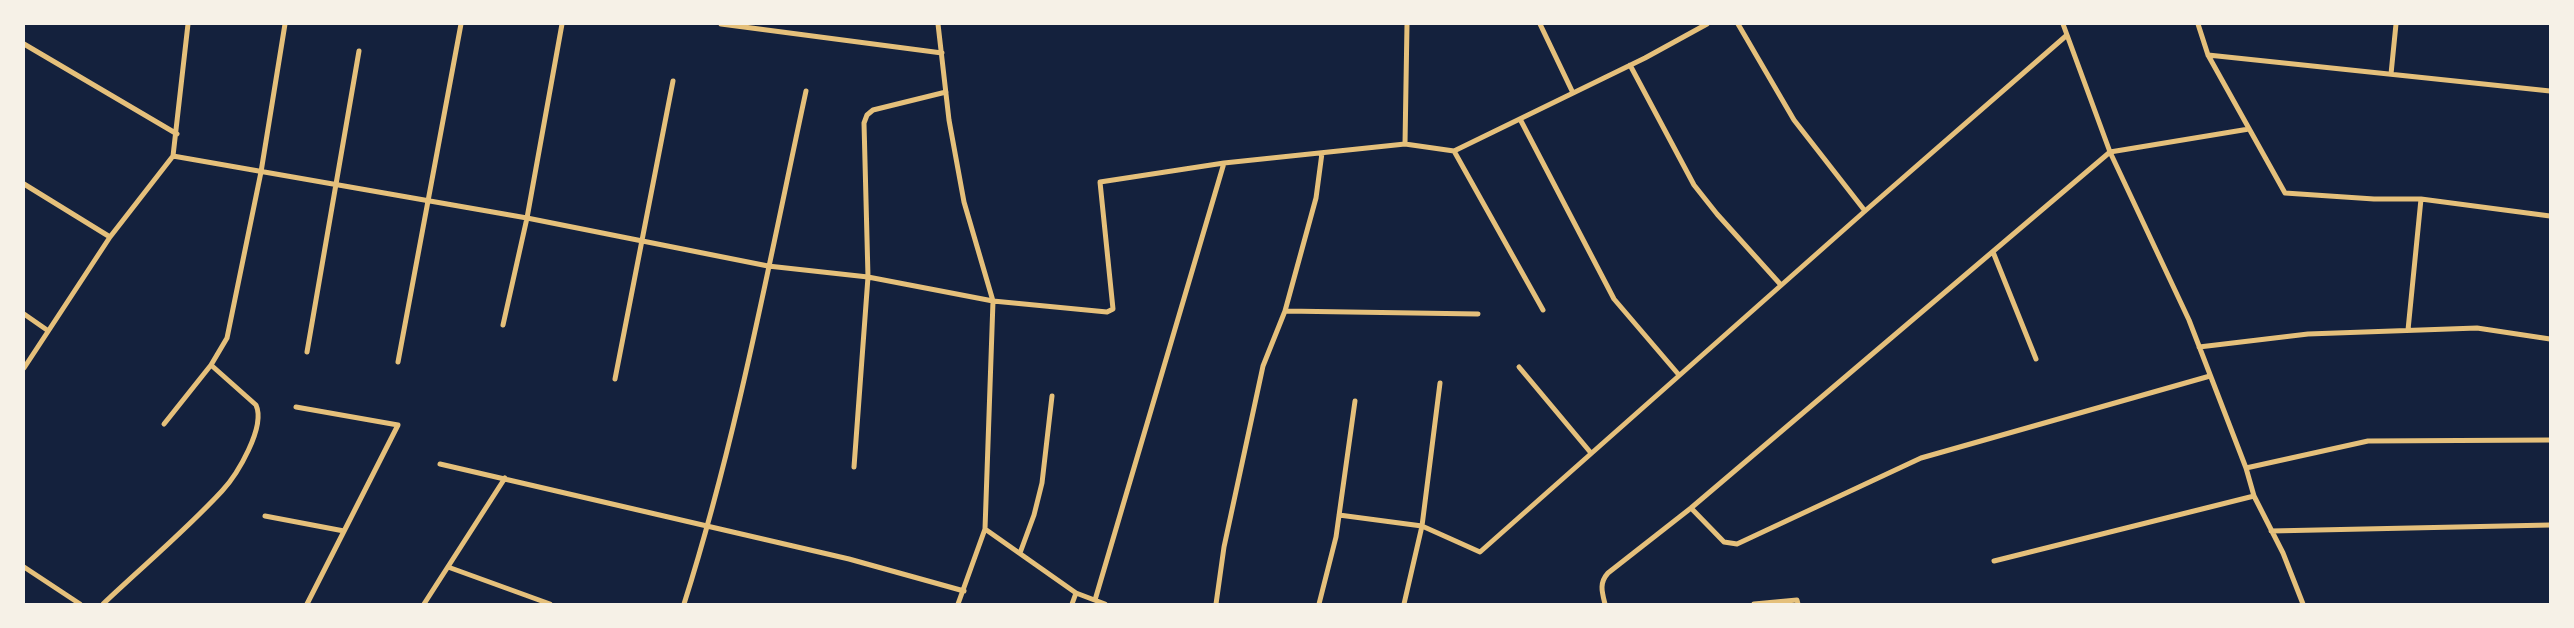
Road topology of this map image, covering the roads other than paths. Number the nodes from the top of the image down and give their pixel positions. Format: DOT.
graph roads {
  1 [pos="188,24"];
  2 [pos="285,24"];
  3 [pos="461,24"];
  4 [pos="562,24"];
  5 [pos="721,24"];
  6 [pos="938,24"];
  7 [pos="1408,24"];
  8 [pos="1540,24"];
  9 [pos="1707,24"];
  10 [pos="1738,24"];
  11 [pos="2063,24"];
  12 [pos="2198,24"];
  13 [pos="2396,24"];
  14 [pos="2067,35"];
  15 [pos="24,44"];
  16 [pos="359,51"];
  17 [pos="942,53"];
  18 [pos="2208,55"];
  19 [pos="1630,65"];
  20 [pos="2391,74"];
  21 [pos="673,80"];
  22 [pos="2550,90"];
  23 [pos="806,91"];
  24 [pos="946,92"];
  25 [pos="1573,93"];
  26 [pos="1520,118"];
  27 [pos="2250,129"];
  28 [pos="177,134"];
  29 [pos="1405,144"];
  30 [pos="1454,151"];
  31 [pos="2110,152"];
  32 [pos="1322,153"];
  33 [pos="173,156"];
  34 [pos="1224,163"];
  35 [pos="261,172"];
  36 [pos="24,184"];
  37 [pos="336,185"];
  38 [pos="2421,199"];
  39 [pos="428,202"];
  40 [pos="1865,211"];
  41 [pos="2550,216"];
  42 [pos="527,218"];
  43 [pos="110,237"];
  44 [pos="643,241"];
  45 [pos="1993,252"];
  46 [pos="768,266"];
  47 [pos="868,277"];
  48 [pos="1781,285"];
  49 [pos="993,301"];
  50 [pos="1543,310"];
  51 [pos="1285,311"];
  52 [pos="24,314"];
  53 [pos="1478,314"];
  54 [pos="503,325"];
  55 [pos="47,330"];
  56 [pos="2408,330"];
  57 [pos="2550,339"];
  58 [pos="2199,347"];
  59 [pos="307,352"];
  60 [pos="2036,359"];
  61 [pos="398,362"];
  62 [pos="211,365"];
  63 [pos="1519,367"];
  64 [pos="24,368"];
  65 [pos="1679,376"];
  66 [pos="2210,376"];
  67 [pos="615,379"];
  68 [pos="1440,383"];
  69 [pos="1052,396"];
  70 [pos="1355,401"];
  71 [pos="296,407"];
  72 [pos="164,424"];
  73 [pos="2550,440"];
  74 [pos="1591,453"];
  75 [pos="440,464"];
  76 [pos="854,467"];
  77 [pos="2246,468"];
  78 [pos="505,478"];
  79 [pos="2254,496"];
  80 [pos="1691,508"];
  81 [pos="1339,515"];
  82 [pos="264,516"];
  83 [pos="2550,525"];
  84 [pos="1422,526"];
  85 [pos="708,527"];
  86 [pos="985,529"];
  87 [pos="344,531"];
  88 [pos="2271,531"];
  89 [pos="1020,553"];
  90 [pos="1994,561"];
  91 [pos="24,567"];
  92 [pos="448,567"];
  93 [pos="964,591"];
  94 [pos="1076,593"];
  95 [pos="1095,600"];
  96 [pos="80,604"];
  97 [pos="103,604"];
  98 [pos="307,604"];
  99 [pos="424,604"];
  100 [pos="550,604"];
  101 [pos="684,604"];
  102 [pos="958,604"];
  103 [pos="1072,604"];
  104 [pos="1105,604"];
  105 [pos="1216,604"];
  106 [pos="1319,604"];
  107 [pos="1404,604"];
  108 [pos="1605,604"];
  109 [pos="1754,604"];
  110 [pos="1798,604"];
  111 [pos="2301,604"];
  1 -- 28 [label="street"];
  2 -- 35 [label="street"];
  3 -- 39 [label="street"];
  4 -- 42 [label="street"];
  5 -- 17 [label="street"];
  6 -- 17 [label="street"];
  7 -- 29 [label="street"];
  8 -- 25 [label="street"];
  9 -- 19 [label="street"];
  10 -- 40 [label="street"];
  11 -- 14 [label="street"];
  12 -- 18 [label="street"];
  13 -- 20 [label="street"];
  14 -- 31 [label="street"];
  14 -- 40 [label="street"];
  15 -- 28 [label="street"];
  16 -- 37 [label="street"];
  17 -- 24 [label="street"];
  18 -- 20 [label="street"];
  18 -- 27 [label="street"];
  19 -- 25 [label="street"];
  19 -- 48 [label="street"];
  20 -- 22 [label="street"];
  21 -- 44 [label="street"];
  23 -- 46 [label="street"];
  24 -- 47 [label="street"];
  24 -- 49 [label="street"];
  25 -- 26 [label="street"];
  26 -- 30 [label="street"];
  26 -- 65 [label="street"];
  27 -- 31 [label="street"];
  27 -- 38 [label="street"];
  28 -- 33 [label="street"];
  29 -- 30 [label="street"];
  29 -- 32 [label="street"];
  30 -- 50 [label="street"];
  31 -- 45 [label="street"];
  31 -- 58 [label="street"];
  32 -- 34 [label="street"];
  32 -- 51 [label="street"];
  33 -- 35 [label="street"];
  33 -- 43 [label="street"];
  34 -- 49 [label="street"];
  34 -- 95 [label="street"];
  35 -- 37 [label="street"];
  35 -- 62 [label="street"];
  36 -- 43 [label="street"];
  37 -- 39 [label="street"];
  37 -- 59 [label="street"];
  38 -- 41 [label="street"];
  38 -- 56 [label="street"];
  39 -- 42 [label="street"];
  39 -- 61 [label="street"];
  40 -- 48 [label="street"];
  42 -- 44 [label="street"];
  42 -- 54 [label="street"];
  43 -- 55 [label="street"];
  44 -- 46 [label="street"];
  44 -- 67 [label="street"];
  45 -- 60 [label="street"];
  45 -- 80 [label="street"];
  46 -- 47 [label="street"];
  46 -- 85 [label="street"];
  47 -- 49 [label="street"];
  47 -- 76 [label="street"];
  48 -- 65 [label="street"];
  49 -- 86 [label="street"];
  51 -- 53 [label="street"];
  51 -- 105 [label="street"];
  52 -- 55 [label="street"];
  55 -- 64 [label="street"];
  56 -- 57 [label="street"];
  56 -- 58 [label="street"];
  58 -- 66 [label="street"];
  62 -- 72 [label="street"];
  62 -- 97 [label="street"];
  63 -- 74 [label="street"];
  65 -- 74 [label="street"];
  66 -- 77 [label="street"];
  66 -- 80 [label="street"];
  68 -- 84 [label="street"];
  69 -- 89 [label="street"];
  70 -- 81 [label="street"];
  71 -- 87 [label="street"];
  73 -- 77 [label="street"];
  74 -- 84 [label="street"];
  75 -- 78 [label="street"];
  77 -- 79 [label="street"];
  78 -- 85 [label="street"];
  78 -- 92 [label="street"];
  79 -- 88 [label="street"];
  79 -- 90 [label="street"];
  80 -- 108 [label="street"];
  81 -- 84 [label="street"];
  81 -- 106 [label="street"];
  82 -- 87 [label="street"];
  83 -- 88 [label="street"];
  84 -- 107 [label="street"];
  85 -- 93 [label="street"];
  85 -- 101 [label="street"];
  86 -- 89 [label="street"];
  86 -- 93 [label="street"];
  87 -- 98 [label="street"];
  88 -- 111 [label="street"];
  89 -- 94 [label="street"];
  91 -- 96 [label="street"];
  92 -- 99 [label="street"];
  92 -- 100 [label="street"];
  93 -- 102 [label="street"];
  94 -- 95 [label="street"];
  94 -- 103 [label="street"];
  95 -- 104 [label="street"];
  109 -- 110 [label="street"];
}
